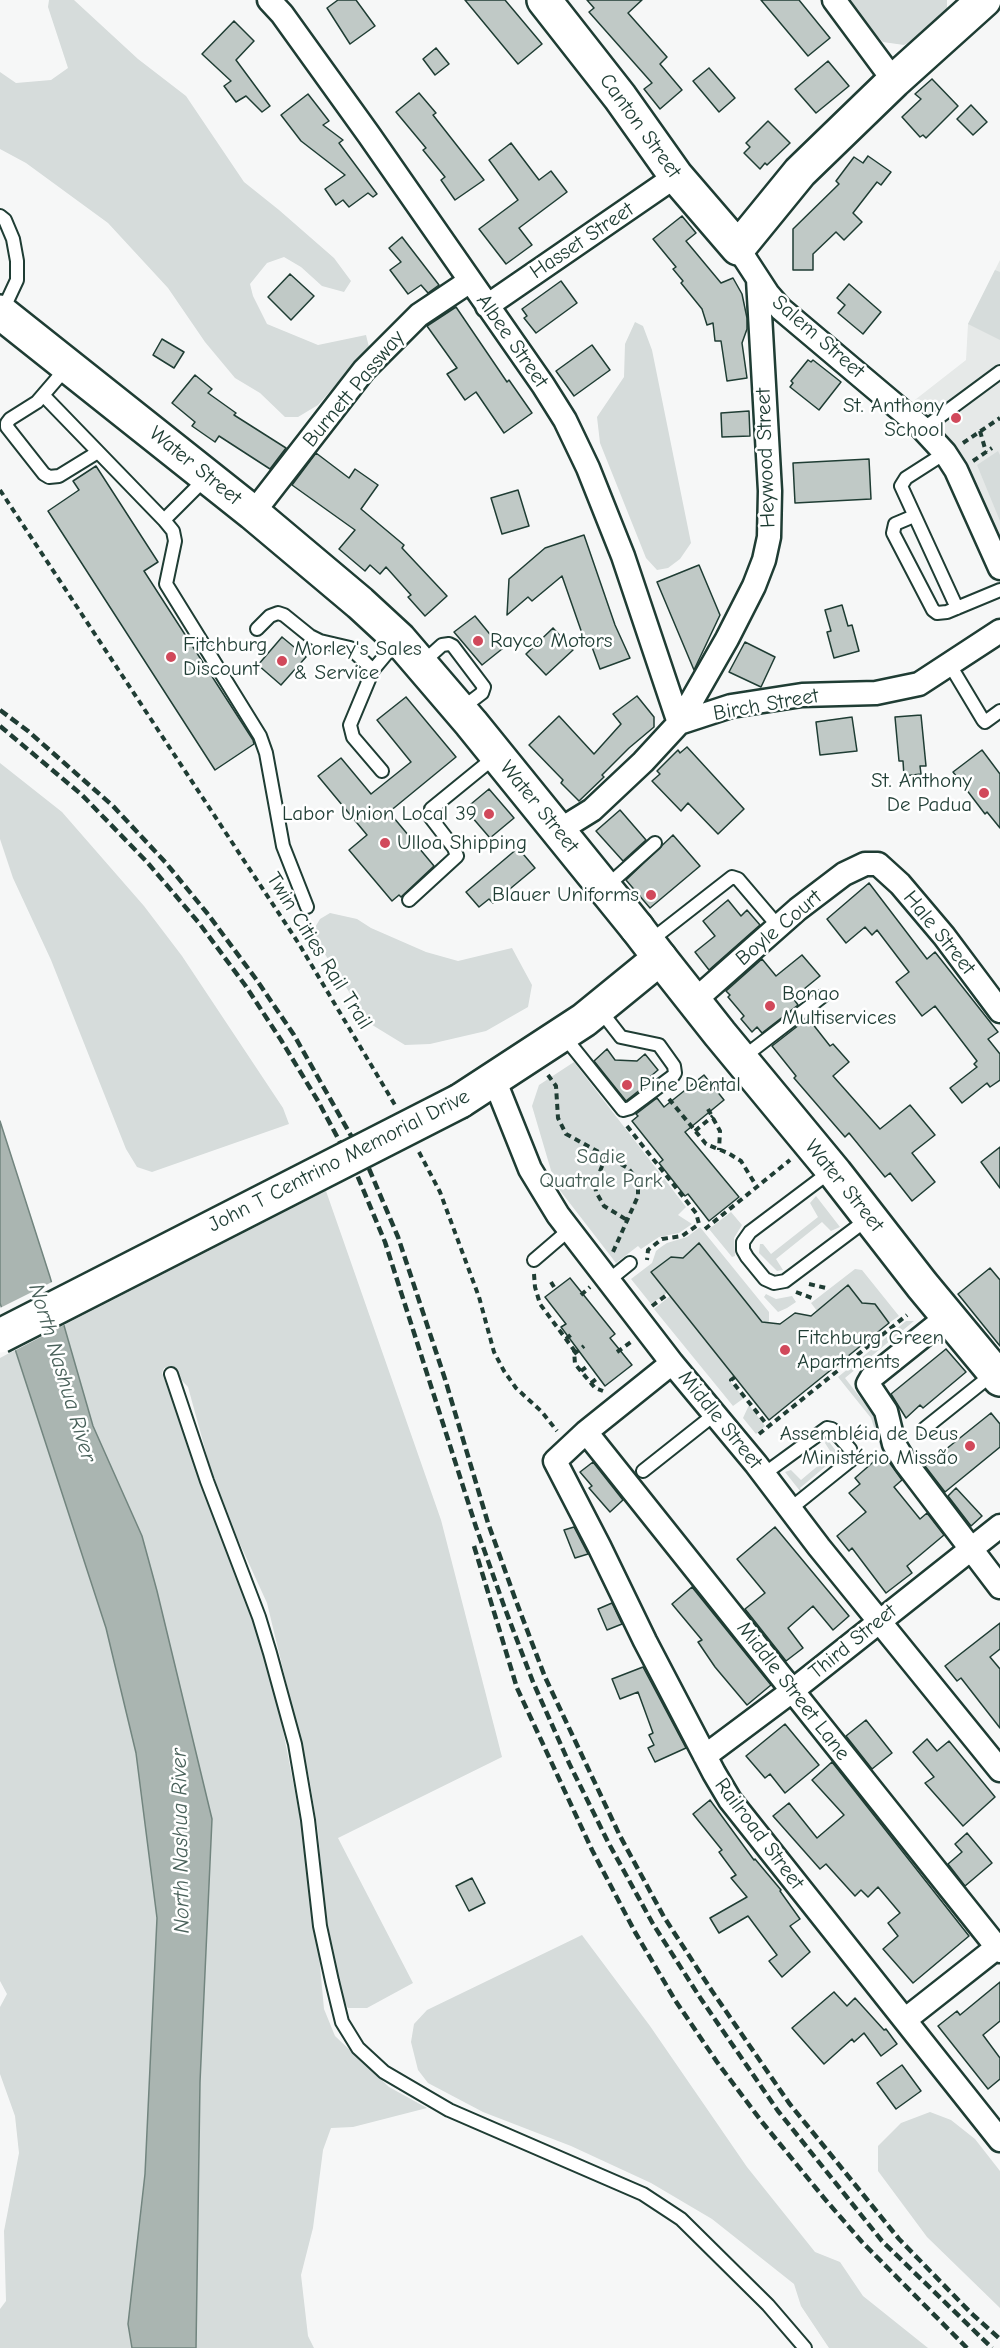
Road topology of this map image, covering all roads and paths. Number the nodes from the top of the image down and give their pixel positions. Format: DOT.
graph roads {
  1 [pos="269,0"];
  2 [pos="544,0"];
  3 [pos="834,0"];
  4 [pos="984,0"];
  5 [pos="894,81"];
  6 [pos="676,176"];
  7 [pos="0,216"];
  8 [pos="738,248"];
  9 [pos="758,279"];
  10 [pos="470,281"];
  11 [pos="487,306"];
  12 [pos="0,313"];
  13 [pos="68,365"];
  14 [pos="1000,372"];
  15 [pos="43,395"];
  16 [pos="1000,418"];
  17 [pos="923,429"];
  18 [pos="980,431"];
  19 [pos="968,440"];
  20 [pos="992,448"];
  21 [pos="98,452"];
  22 [pos="986,452"];
  23 [pos="945,453"];
  24 [pos="978,458"];
  25 [pos="208,476"];
  26 [pos="0,490"];
  27 [pos="253,513"];
  28 [pos="914,516"];
  29 [pos="164,520"];
  30 [pos="1000,568"];
  31 [pos="1000,590"];
  32 [pos="957,608"];
  33 [pos="256,628"];
  34 [pos="1000,631"];
  35 [pos="399,639"];
  36 [pos="950,665"];
  37 [pos="373,670"];
  38 [pos="1000,711"];
  39 [pos="679,723"];
  40 [pos="497,755"];
  41 [pos="382,771"];
  42 [pos="558,831"];
  43 [pos="655,843"];
  44 [pos="870,864"];
  45 [pos="604,888"];
  46 [pos="409,900"];
  47 [pos="307,907"];
  48 [pos="778,926"];
  49 [pos="648,943"];
  50 [pos="823,996"];
  51 [pos="694,1001"];
  52 [pos="599,1008"];
  53 [pos="1000,1010"];
  54 [pos="562,1034"];
  55 [pos="740,1059"];
  56 [pos="548,1075"];
  57 [pos="494,1079"];
  58 [pos="659,1087"];
  59 [pos="708,1109"];
  60 [pos="399,1113"];
  61 [pos="713,1116"];
  62 [pos="627,1126"];
  63 [pos="695,1131"];
  64 [pos="414,1143"];
  65 [pos="719,1150"];
  66 [pos="606,1156"];
  67 [pos="790,1160"];
  68 [pos="832,1170"];
  69 [pos="757,1187"];
  70 [pos="870,1218"];
  71 [pos="627,1220"];
  72 [pos="705,1229"];
  73 [pos="569,1230"];
  74 [pos="534,1260"];
  75 [pos="630,1263"];
  76 [pos="645,1264"];
  77 [pos="610,1269"];
  78 [pos="551,1282"];
  79 [pos="554,1287"];
  80 [pos="668,1294"];
  81 [pos="551,1306"];
  82 [pos="650,1308"];
  83 [pos="545,1311"];
  84 [pos="907,1315"];
  85 [pos="948,1316"];
  86 [pos="563,1321"];
  87 [pos="557,1326"];
  88 [pos="573,1333"];
  89 [pos="0,1336"];
  90 [pos="566,1339"];
  91 [pos="634,1339"];
  92 [pos="584,1346"];
  93 [pos="617,1352"];
  94 [pos="574,1354"];
  95 [pos="672,1363"];
  96 [pos="589,1365"];
  97 [pos="581,1371"];
  98 [pos="171,1374"];
  99 [pos="998,1376"];
  100 [pos="599,1377"];
  101 [pos="735,1377"];
  102 [pos="591,1383"];
  103 [pos="608,1388"];
  104 [pos="715,1414"];
  105 [pos="768,1426"];
  106 [pos="924,1429"];
  107 [pos="586,1432"];
  108 [pos="754,1438"];
  109 [pos="562,1454"];
  110 [pos="643,1471"];
  111 [pos="764,1474"];
  112 [pos="790,1509"];
  113 [pos="1000,1526"];
  114 [pos="971,1549"];
  115 [pos="1000,1587"];
  116 [pos="880,1620"];
  117 [pos="792,1691"];
  118 [pos="705,1756"];
  119 [pos="1000,1770"];
  120 [pos="999,1947"];
  121 [pos="906,2019"];
  122 [pos="1000,2140"];
  123 [pos="805,2348"];
  1 -- 10 [label="street, Albee Street"];
  2 -- 6 [label="main road, Canton Street"];
  3 -- 5 [label="street"];
  4 -- 5 [label="main road"];
  5 -- 8 [label="main road"];
  6 -- 8 [label="main road, Canton Street"];
  6 -- 11 [label="street, Hasset Street"];
  7 -- 12 [label="lane"];
  8 -- 9 [label="street, Salem Street"];
  9 -- 17 [label="street, Salem Street"];
  9 -- 39 [label="street, Heywood Street"];
  10 -- 11 [label="street, Albee Street"];
  10 -- 27 [label="street, Burnett Passway"];
  11 -- 39 [label="street, Albee Street"];
  12 -- 13 [label="main road, Water Street"];
  13 -- 15 [label="lane"];
  13 -- 25 [label="main road, Water Street"];
  14 -- 17 [label="lane"];
  15 -- 21 [label="lane"];
  15 -- 21 [label="lane"];
  16 -- 18 [label="path"];
  17 -- 23 [label="street, Salem Street"];
  18 -- 19 [label="path"];
  18 -- 22 [label="path"];
  20 -- 22 [label="path"];
  21 -- 29 [label="lane"];
  22 -- 24 [label="path"];
  23 -- 28 [label="lane"];
  23 -- 30 [label="street, Salem Street"];
  25 -- 27 [label="main road, Water Street"];
  25 -- 29 [label="lane"];
  26 -- 60 [label="path, Twin Cities Rail Trail"];
  27 -- 35 [label="main road, Water Street"];
  28 -- 32 [label="lane"];
  28 -- 32 [label="lane"];
  29 -- 47 [label="lane"];
  31 -- 32 [label="lane"];
  33 -- 37 [label="lane"];
  34 -- 36 [label="street, Birch Street"];
  35 -- 37 [label="lane"];
  35 -- 40 [label="main road, Water Street"];
  36 -- 38 [label="lane"];
  36 -- 39 [label="street, Birch Street"];
  37 -- 41 [label="lane"];
  39 -- 42 [label="street, Birch Street"];
  40 -- 42 [label="main road, Water Street"];
  40 -- 46 [label="lane"];
  42 -- 45 [label="main road, Water Street"];
  43 -- 45 [label="lane"];
  44 -- 48 [label="street, Boyle Court"];
  44 -- 53 [label="street, Hale Street"];
  45 -- 49 [label="main road, Water Street"];
  48 -- 49 [label="lane"];
  48 -- 51 [label="street, Boyle Court"];
  49 -- 51 [label="main road, Water Street"];
  49 -- 52 [label="main road, John T Centrino Memorial Drive"];
  50 -- 55 [label="lane"];
  51 -- 55 [label="main road, Water Street"];
  52 -- 54 [label="main road, John T Centrino Memorial Drive"];
  52 -- 58 [label="lane"];
  54 -- 57 [label="main road, John T Centrino Memorial Drive"];
  54 -- 58 [label="lane"];
  55 -- 68 [label="main road, Water Street"];
  56 -- 66 [label="path"];
  57 -- 73 [label="street, Middle Street"];
  57 -- 89 [label="main road, John T Centrino Memorial Drive, bridge"];
  58 -- 63 [label="path"];
  59 -- 61 [label="path"];
  61 -- 63 [label="path"];
  61 -- 65 [label="path"];
  62 -- 76 [label="path"];
  63 -- 65 [label="path"];
  64 -- 109 [label="path"];
  65 -- 69 [label="path"];
  66 -- 71 [label="path"];
  66 -- 71 [label="path"];
  67 -- 69 [label="path"];
  68 -- 70 [label="main road, Water Street"];
  68 -- 70 [label="lane"];
  69 -- 72 [label="path"];
  70 -- 85 [label="main road, Water Street"];
  71 -- 77 [label="path"];
  73 -- 74 [label="lane"];
  73 -- 77 [label="street, Middle Street"];
  74 -- 83 [label="path"];
  75 -- 77 [label="lane"];
  77 -- 95 [label="street, Middle Street"];
  78 -- 79 [label="path"];
  80 -- 82 [label="path"];
  81 -- 83 [label="path"];
  83 -- 87 [label="path"];
  84 -- 105 [label="path"];
  85 -- 99 [label="main road, Water Street"];
  85 -- 114 [label="street"];
  86 -- 87 [label="path"];
  87 -- 90 [label="path"];
  88 -- 90 [label="path"];
  90 -- 94 [label="path"];
  91 -- 93 [label="path"];
  92 -- 94 [label="path"];
  94 -- 97 [label="path"];
  95 -- 104 [label="street, Middle Street"];
  95 -- 107 [label="street"];
  96 -- 97 [label="path"];
  97 -- 102 [label="path"];
  98 -- 123 [label="lane"];
  99 -- 106 [label="lane"];
  100 -- 102 [label="path"];
  101 -- 105 [label="path"];
  102 -- 103 [label="path"];
  104 -- 110 [label="lane"];
  104 -- 111 [label="street, Middle Street"];
  105 -- 108 [label="path"];
  107 -- 109 [label="street"];
  107 -- 117 [label="street, Middle Street Lane"];
  109 -- 118 [label="street, Railroad Street"];
  111 -- 112 [label="street, Middle Street"];
  111 -- 112 [label="lane"];
  112 -- 116 [label="street, Middle Street"];
  113 -- 114 [label="street, Third Street"];
  114 -- 115 [label="street"];
  114 -- 116 [label="street, Third Street"];
  116 -- 117 [label="street, Third Street"];
  116 -- 119 [label="street, Middle Street"];
  117 -- 118 [label="street, Third Street"];
  117 -- 120 [label="street, Middle Street Lane"];
  118 -- 121 [label="street, Railroad Street"];
  120 -- 121 [label="street"];
  121 -- 122 [label="street, Railroad Street"];
}
